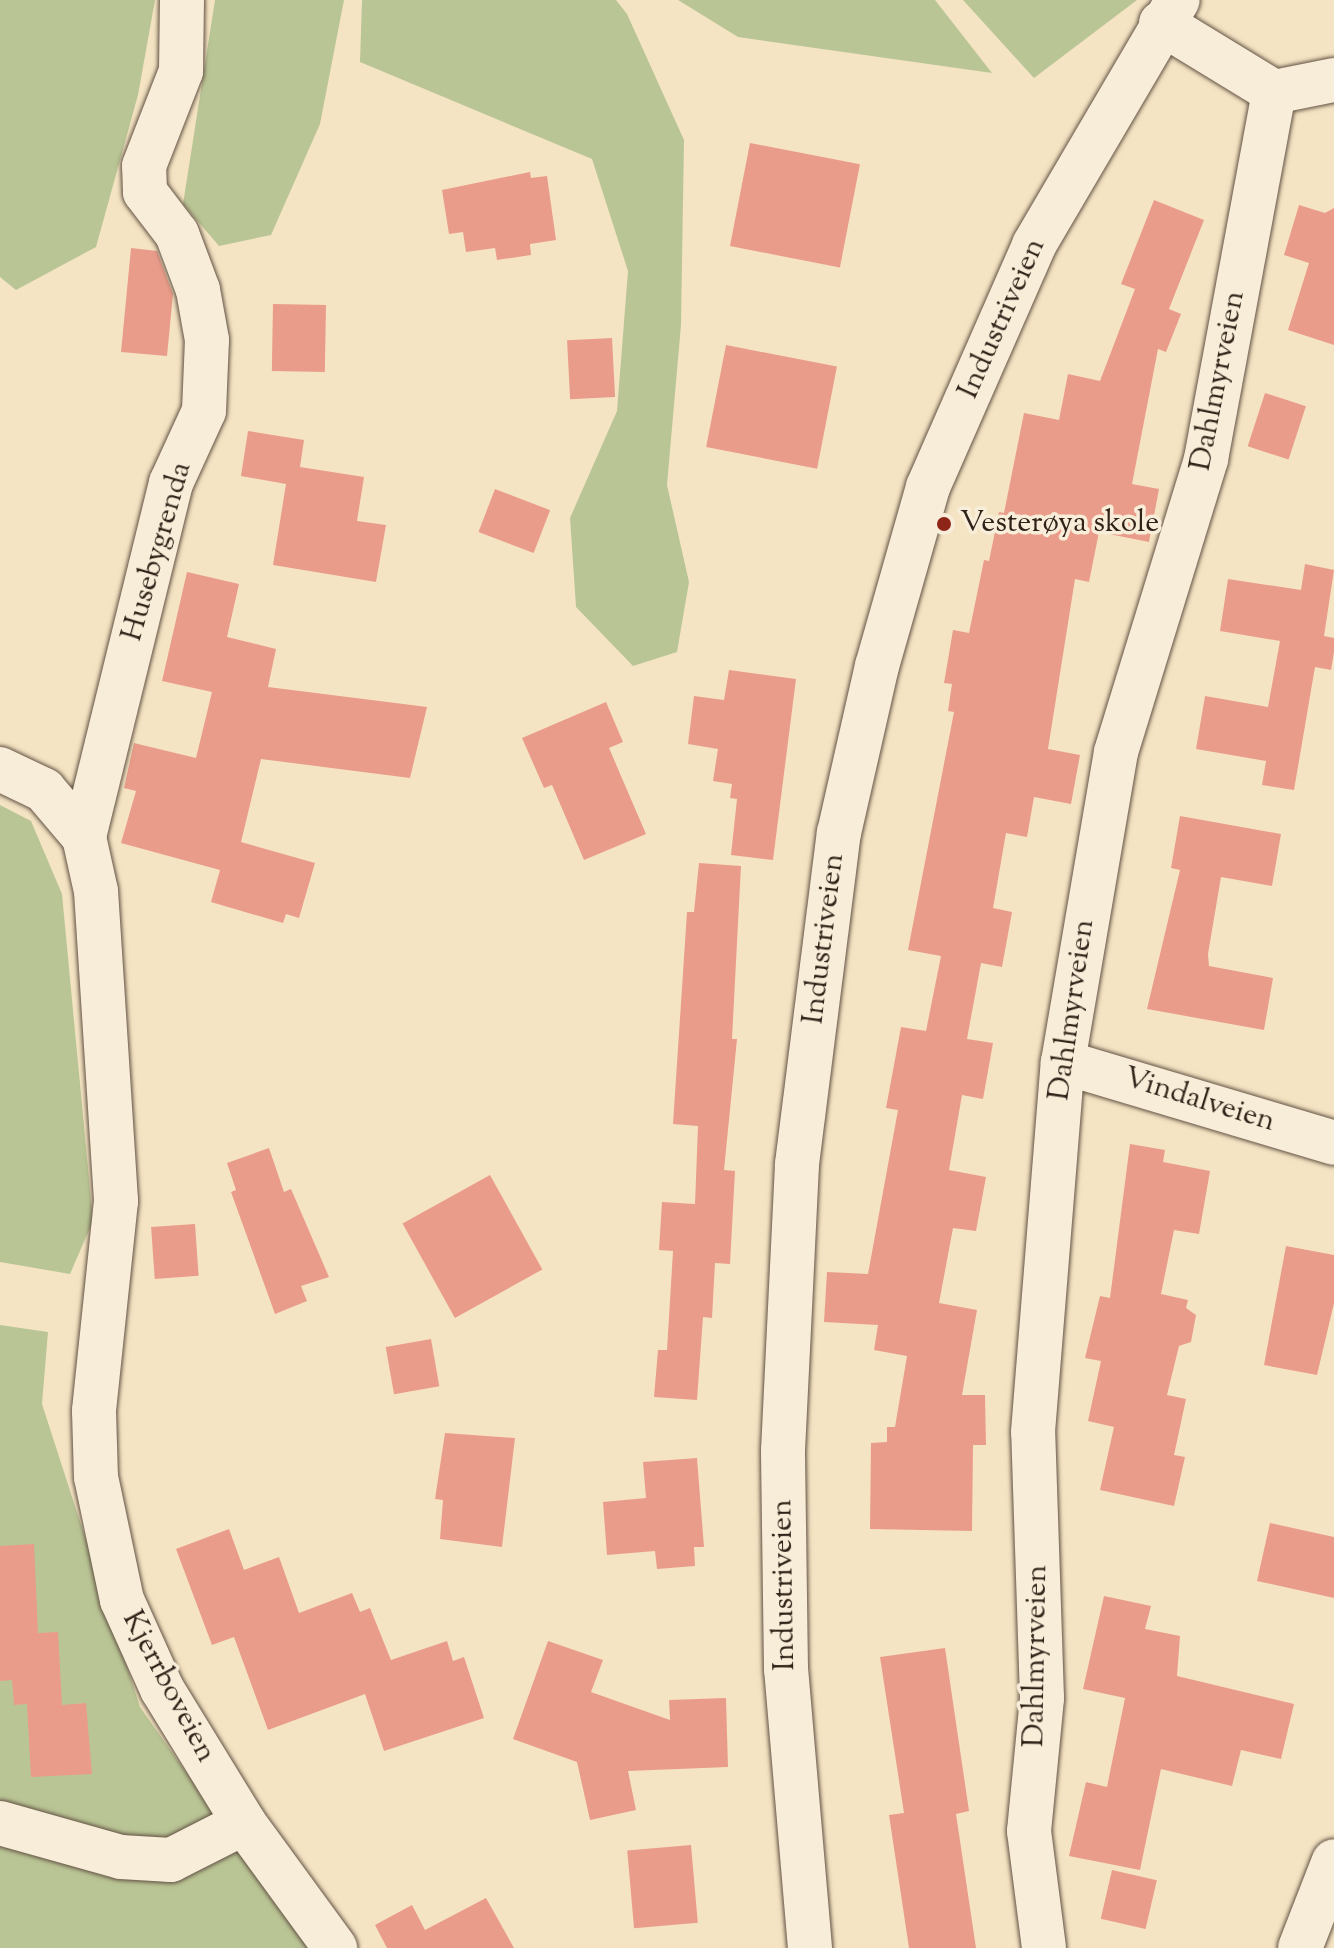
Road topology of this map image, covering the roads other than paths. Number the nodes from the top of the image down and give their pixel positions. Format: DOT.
graph roads {
  1 [pos="182,0"];
  2 [pos="1169,12"];
  3 [pos="1334,80"];
  4 [pos="1274,92"];
  5 [pos="0,769"];
  6 [pos="84,837"];
  7 [pos="1063,1062"];
  8 [pos="1334,1143"];
  9 [pos="116,1201"];
  10 [pos="0,1823"];
  11 [pos="244,1823"];
  12 [pos="1334,1861"];
  13 [pos="335,1948"];
  14 [pos="810,1948"];
  15 [pos="1044,1948"];
  16 [pos="1300,1948"];
  1 -- 6 [label="street, Husebygrenda"];
  2 -- 4 [label="street"];
  2 -- 14 [label="street, Industriveien"];
  3 -- 4 [label="street"];
  4 -- 7 [label="street, Dahlmyrveien"];
  5 -- 6 [label="street, Husebygrenda"];
  6 -- 9 [label="street, Husebygrenda"];
  7 -- 8 [label="street, Vindalveien"];
  7 -- 15 [label="street, Dahlmyrveien"];
  9 -- 11 [label="street, Kjerrboveien"];
  10 -- 11 [label="street"];
  11 -- 13 [label="street, Kjerrboveien"];
  12 -- 16 [label="street"];
}
